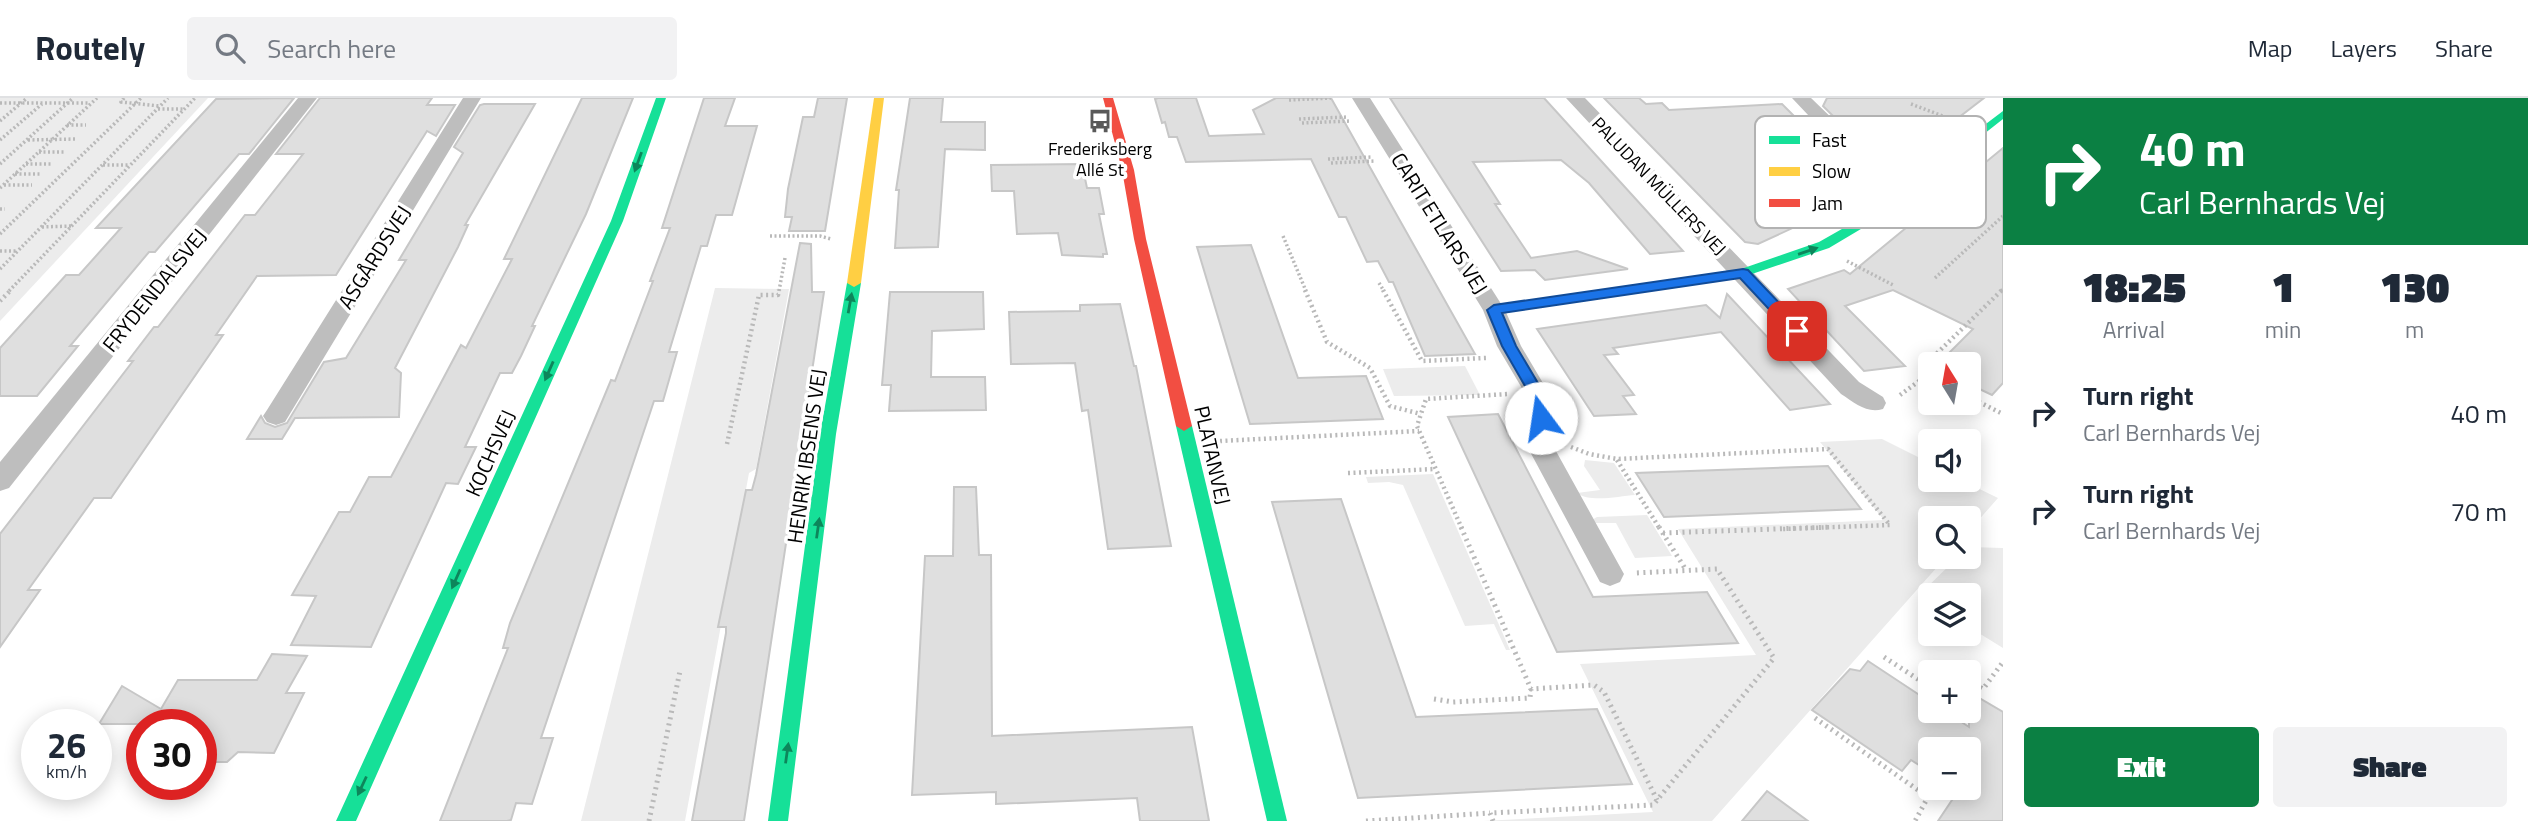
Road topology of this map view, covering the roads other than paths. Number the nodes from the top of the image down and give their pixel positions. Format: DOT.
graph roads {
  1 [pos="308,98"];
  2 [pos="472,98"];
  3 [pos="661,98"];
  4 [pos="879,98"];
  5 [pos="1108,98"];
  6 [pos="1360,98"];
  7 [pos="1575,98"];
  8 [pos="1801,98"];
  9 [pos="2003,114"];
  10 [pos="1819,116"];
  11 [pos="1986,127"];
  12 [pos="1854,228"];
  13 [pos="1743,273"];
  14 [pos="1494,310"];
  15 [pos="1515,356"];
  16 [pos="1885,403"];
  17 [pos="276,416"];
  18 [pos="0,481"];
  19 [pos="1610,575"];
  20 [pos="346,821"];
  21 [pos="778,821"];
  22 [pos="1277,821"];
  1 -- 18 [label="street, FRYDENDALSVEJ"];
  2 -- 17 [label="street, ASGÅRDSVEJ"];
  3 -- 20 [label="street, KOCHSVEJ, one-way"];
  21 -- 4 [label="street, HENRIK IBSENS VEJ, one-way"];
  5 -- 22 [label="street, PLATANVEJ"];
  6 -- 14 [label="street, CARIT ETLARS VEJ"];
  7 -- 13 [label="street, PALUDAN MÜLLERS VEJ"];
  8 -- 10 [label="street"];
  9 -- 11 [label="street"];
  13 -- 12 [label="street, one-way"];
  13 -- 14 [label="street"];
  13 -- 16 [label="street, PALUDAN MÜLLERS VEJ"];
  14 -- 15 [label="street, CARIT ETLARS VEJ"];
  15 -- 19 [label="street, CARIT ETLARS VEJ"];
}
